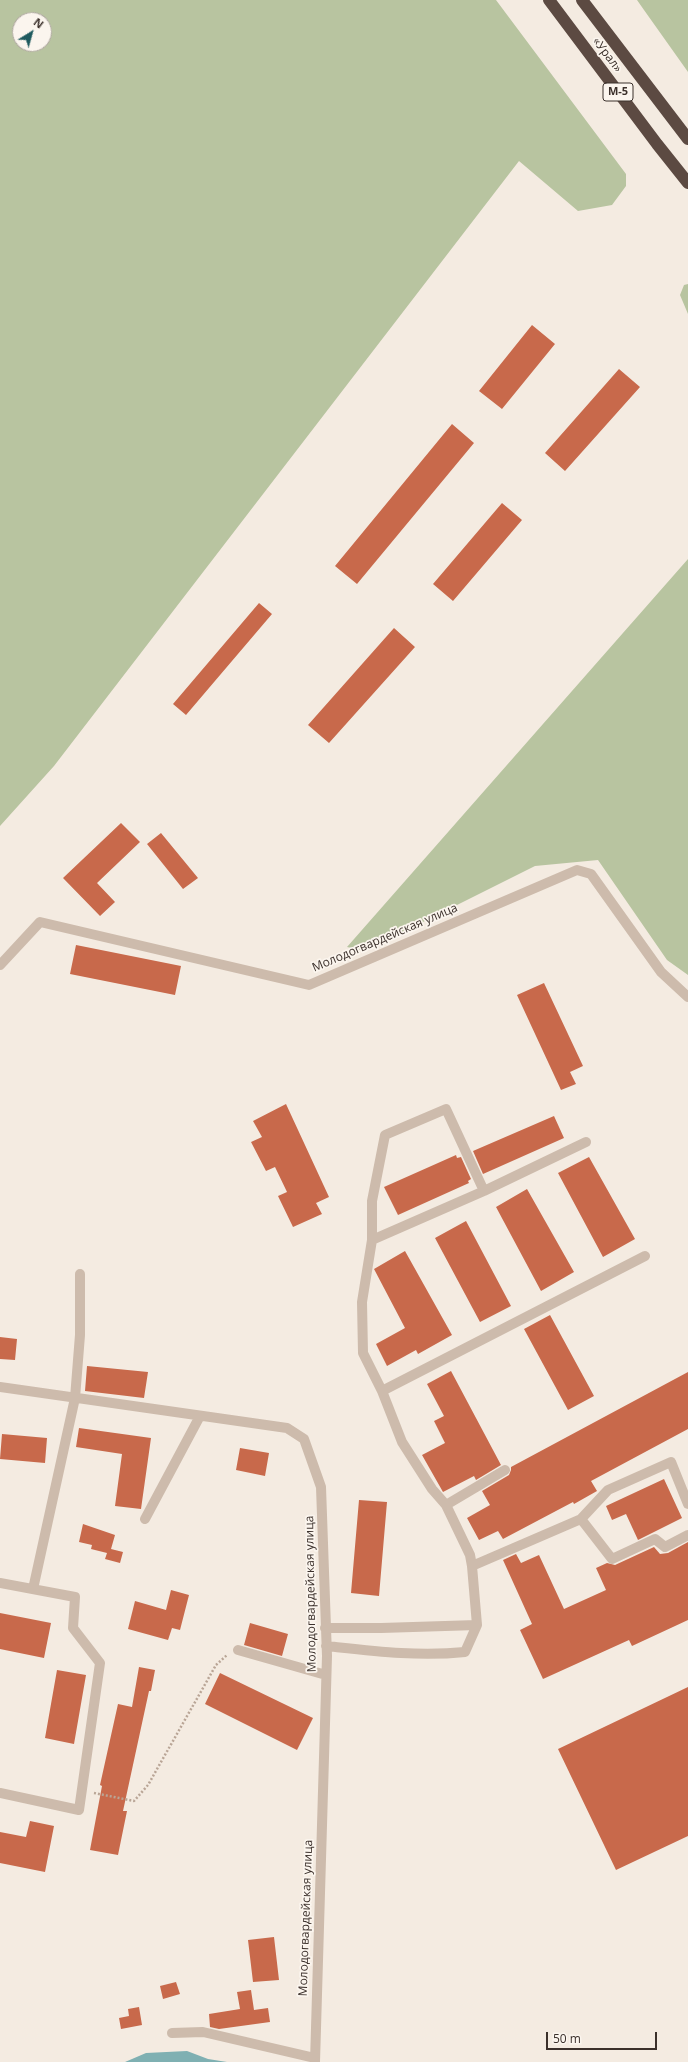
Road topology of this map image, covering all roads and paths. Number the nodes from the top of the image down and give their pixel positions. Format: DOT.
graph roads {
  1 [pos="549,0"];
  2 [pos="582,0"];
  3 [pos="688,139"];
  4 [pos="688,183"];
  5 [pos="0,966"];
  6 [pos="688,997"];
  7 [pos="586,1142"];
  8 [pos="484,1191"];
  9 [pos="372,1240"];
  10 [pos="645,1256"];
  11 [pos="80,1274"];
  12 [pos="0,1387"];
  13 [pos="382,1391"];
  14 [pos="75,1398"];
  15 [pos="200,1416"];
  16 [pos="505,1470"];
  17 [pos="688,1504"];
  18 [pos="446,1505"];
  19 [pos="145,1519"];
  20 [pos="581,1519"];
  21 [pos="688,1535"];
  22 [pos="472,1566"];
  23 [pos="0,1583"];
  24 [pos="33,1589"];
  25 [pos="477,1624"];
  26 [pos="325,1628"];
  27 [pos="326,1646"];
  28 [pos="238,1650"];
  29 [pos="326,1675"];
  30 [pos="82,1791"];
  31 [pos="0,1792"];
  32 [pos="172,2033"];
  33 [pos="315,2060"];
  1 -- 4 [label="highway, «Урал» / М-5"];
  2 -- 3 [label="highway, «Урал» / М-5"];
  5 -- 6 [label="street, Молодогвардейская улица"];
  7 -- 8 [label="street"];
  8 -- 9 [label="street"];
  8 -- 9 [label="street"];
  9 -- 13 [label="street"];
  10 -- 13 [label="street"];
  11 -- 14 [label="street"];
  12 -- 14 [label="street, Молодогвардейская улица"];
  13 -- 18 [label="street"];
  14 -- 15 [label="street, Молодогвардейская улица"];
  14 -- 24 [label="street"];
  15 -- 19 [label="street"];
  15 -- 26 [label="street, Молодогвардейская улица"];
  16 -- 18 [label="street"];
  17 -- 20 [label="street"];
  18 -- 22 [label="street"];
  20 -- 21 [label="street"];
  20 -- 22 [label="street"];
  22 -- 25 [label="street"];
  23 -- 24 [label="street"];
  24 -- 30 [label="street"];
  25 -- 26 [label="street"];
  25 -- 27 [label="street"];
  26 -- 27 [label="street, Молодогвардейская улица"];
  27 -- 29 [label="street, Молодогвардейская улица"];
  28 -- 29 [label="street"];
  28 -- 30 [label="path"];
  29 -- 33 [label="street, Молодогвардейская улица"];
  30 -- 31 [label="street"];
  32 -- 33 [label="street"];
}
